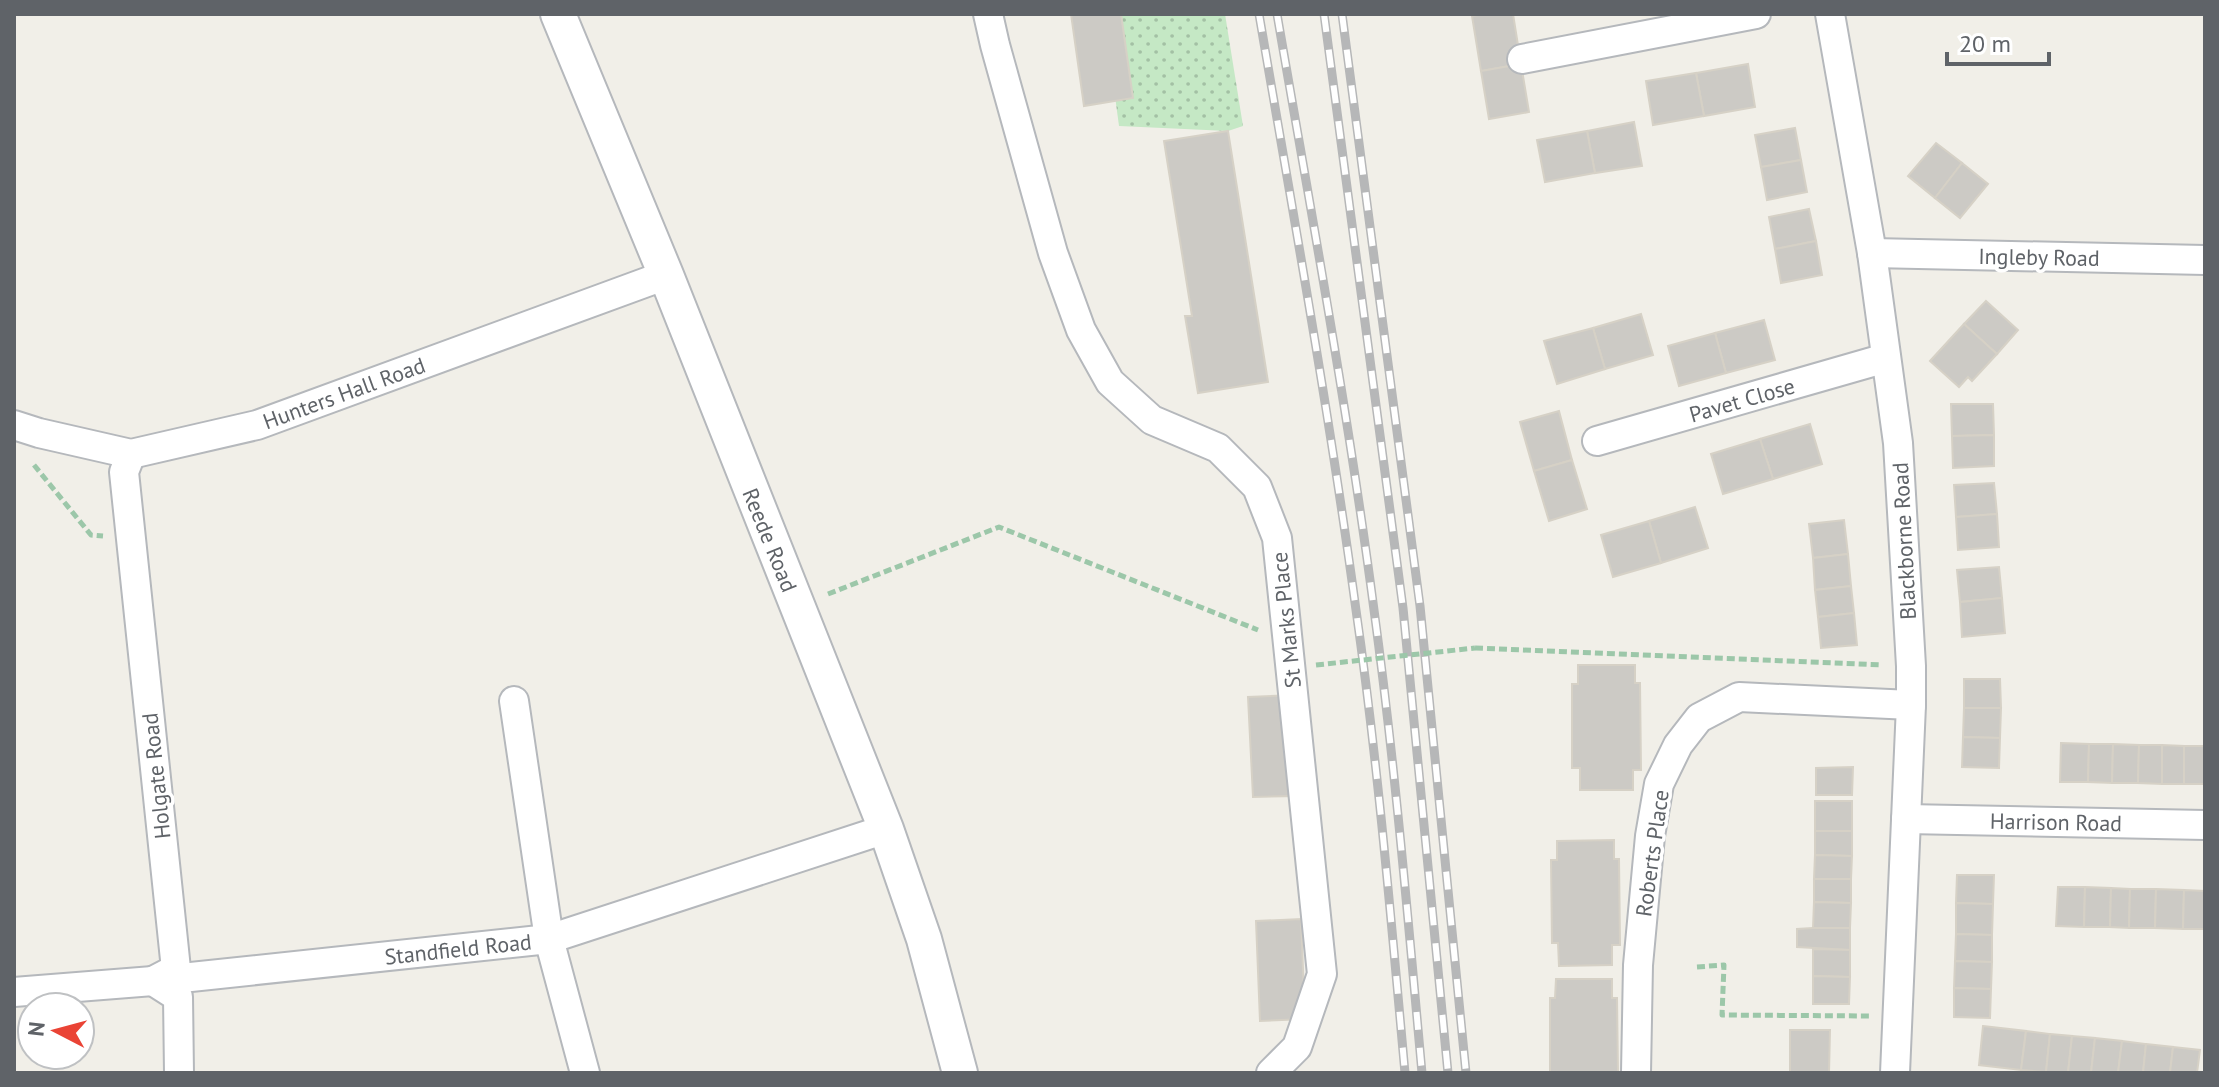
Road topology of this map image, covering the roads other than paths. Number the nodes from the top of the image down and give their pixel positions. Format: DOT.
graph roads {
  1 [pos="558,14"];
  2 [pos="988,14"];
  3 [pos="1756,14"];
  4 [pos="1830,14"];
  5 [pos="1522,59"];
  6 [pos="1872,253"];
  7 [pos="2205,260"];
  8 [pos="666,275"];
  9 [pos="1886,358"];
  10 [pos="26,429"];
  11 [pos="1597,441"];
  12 [pos="131,454"];
  13 [pos="514,701"];
  14 [pos="1911,705"];
  15 [pos="1906,819"];
  16 [pos="2205,825"];
  17 [pos="886,829"];
  18 [pos="549,939"];
  19 [pos="153,981"];
  20 [pos="14,992"];
  21 [pos="179,1073"];
  22 [pos="585,1073"];
  23 [pos="960,1073"];
  24 [pos="1271,1073"];
  25 [pos="1636,1073"];
  26 [pos="1895,1073"];
  1 -- 8 [label="street, Reede Road"];
  2 -- 24 [label="street, St Marks Place"];
  3 -- 5 [label="street"];
  4 -- 6 [label="street, Blackborne Road"];
  6 -- 7 [label="street, Ingleby Road"];
  6 -- 9 [label="street, Blackborne Road"];
  8 -- 12 [label="street, Hunters Hall Road"];
  8 -- 17 [label="street, Reede Road"];
  9 -- 11 [label="street, Pavet Close"];
  9 -- 14 [label="street, Blackborne Road"];
  10 -- 12 [label="street, Hunters Hall Road"];
  12 -- 19 [label="street, Holgate Road"];
  13 -- 18 [label="street"];
  14 -- 15 [label="street, Blackborne Road"];
  14 -- 25 [label="street, Roberts Place"];
  15 -- 16 [label="street, Harrison Road"];
  15 -- 26 [label="street, Blackborne Road"];
  17 -- 18 [label="street, Standfield Road"];
  17 -- 23 [label="street, Reede Road"];
  18 -- 19 [label="street, Standfield Road"];
  18 -- 22 [label="street"];
  19 -- 20 [label="street, Standfield Road"];
  19 -- 21 [label="street"];
}
